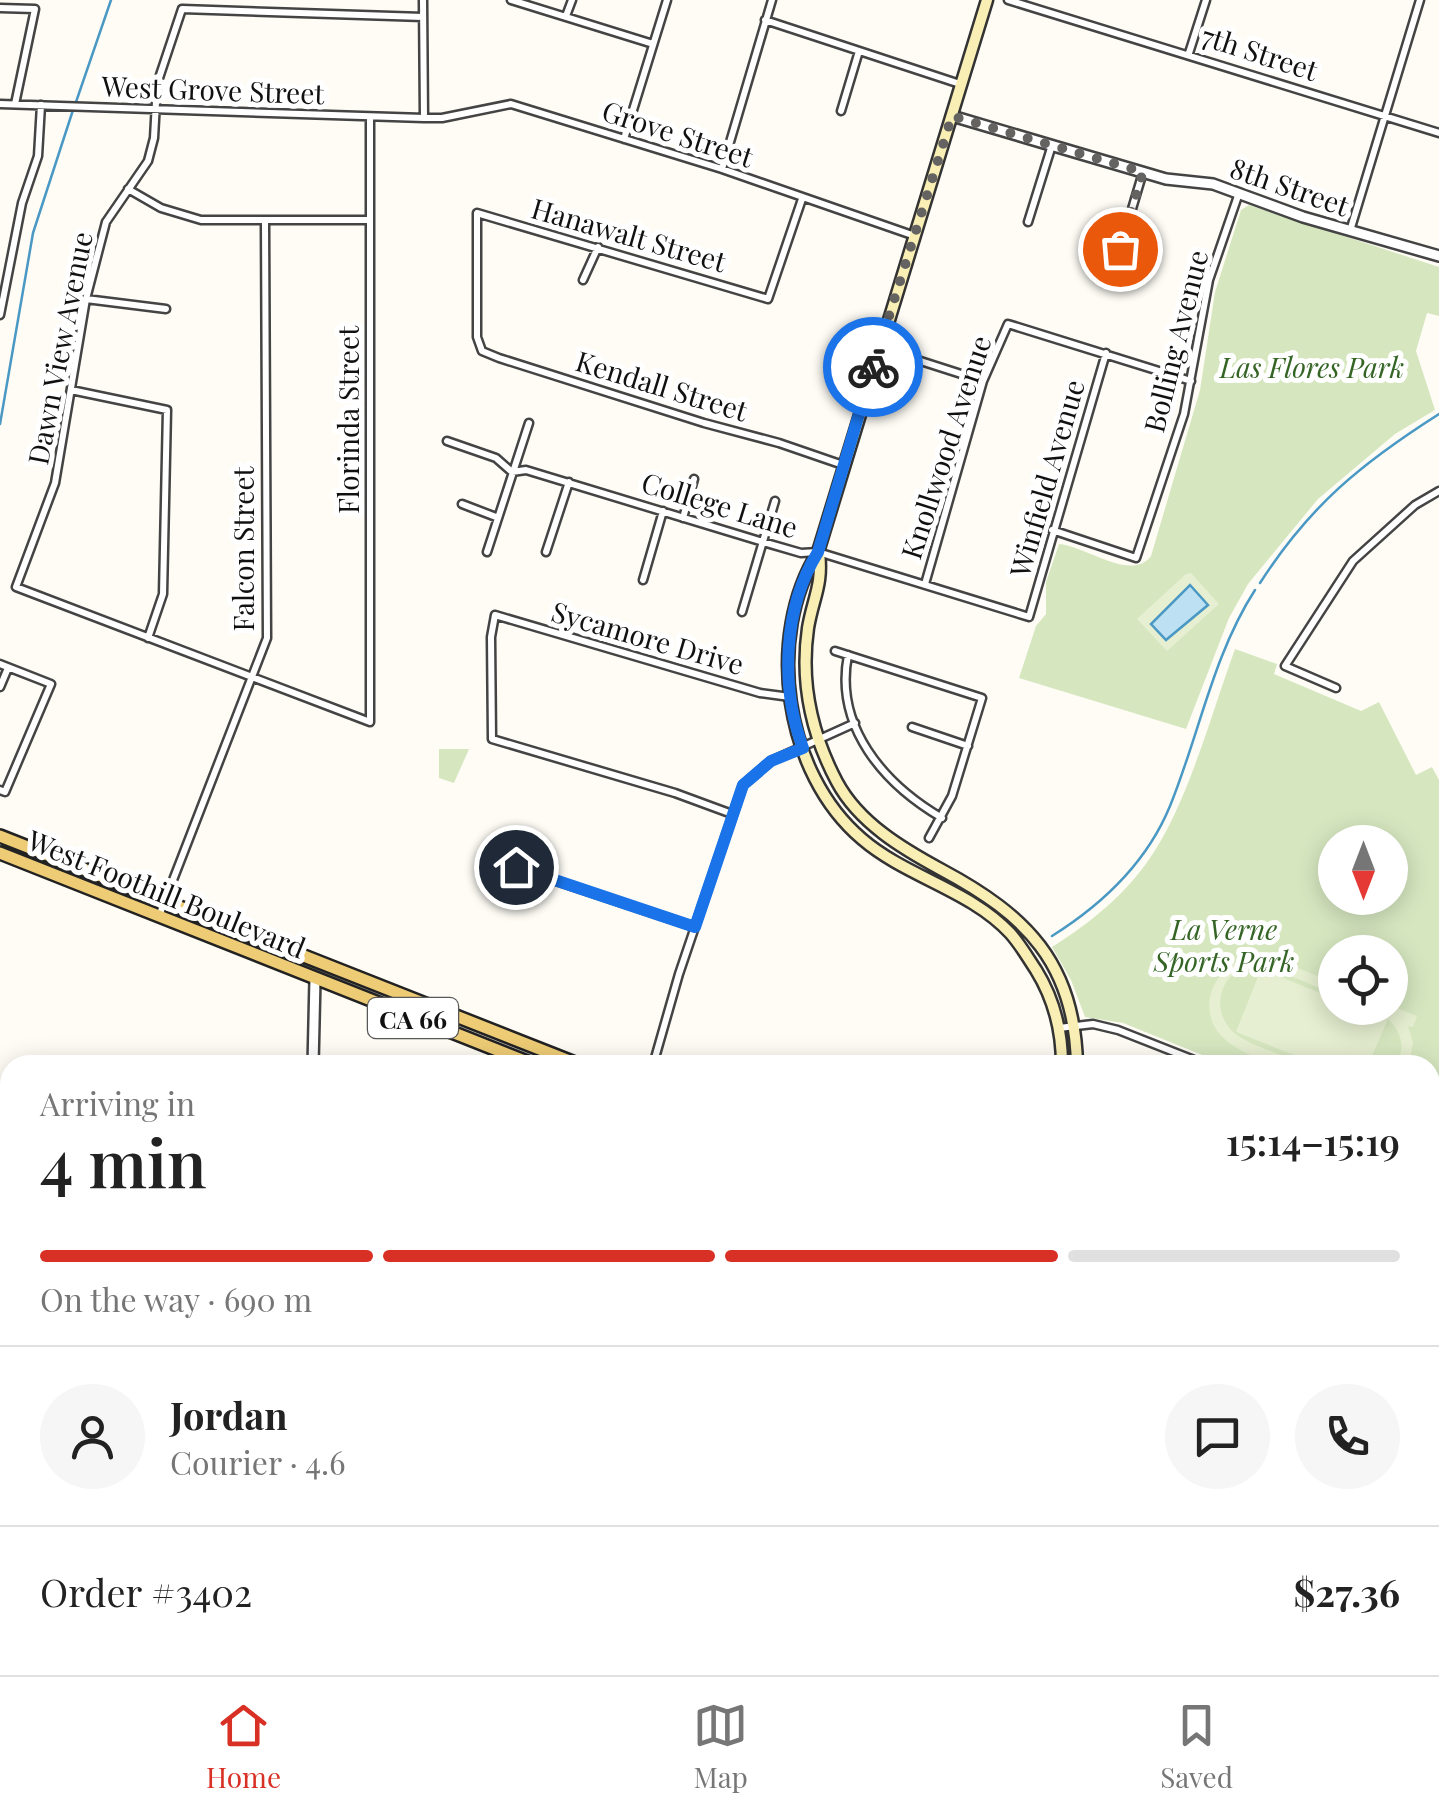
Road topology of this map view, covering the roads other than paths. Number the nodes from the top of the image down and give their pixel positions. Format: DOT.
graph roads {
  1 [pos="323,0"];
  2 [pos="424,0"];
  3 [pos="511,0"];
  4 [pos="572,0"];
  5 [pos="667,0"];
  6 [pos="772,0"];
  7 [pos="987,0"];
  8 [pos="1008,0"];
  9 [pos="1206,0"];
  10 [pos="1420,0"];
  11 [pos="0,8"];
  12 [pos="323,13"];
  13 [pos="566,16"];
  14 [pos="424,17"];
  15 [pos="766,20"];
  16 [pos="653,44"];
  17 [pos="859,51"];
  18 [pos="1189,53"];
  19 [pos="962,84"];
  20 [pos="0,104"];
  21 [pos="15,104"];
  22 [pos="41,105"];
  23 [pos="156,109"];
  24 [pos="841,111"];
  25 [pos="1383,115"];
  26 [pos="952,116"];
  27 [pos="370,117"];
  28 [pos="424,118"];
  29 [pos="1439,133"];
  30 [pos="624,139"];
  31 [pos="1052,144"];
  32 [pos="722,168"];
  33 [pos="1143,172"];
  34 [pos="128,189"];
  35 [pos="1240,192"];
  36 [pos="802,199"];
  37 [pos="369,220"];
  38 [pos="265,222"];
  39 [pos="1028,222"];
  40 [pos="1350,231"];
  41 [pos="915,236"];
  42 [pos="598,246"];
  43 [pos="1120,249"];
  44 [pos="1439,256"];
  45 [pos="583,280"];
  46 [pos="86,299"];
  47 [pos="166,309"];
  48 [pos="0,316"];
  49 [pos="477,337"];
  50 [pos="879,347"];
  51 [pos="1106,352"];
  52 [pos="984,381"];
  53 [pos="1191,381"];
  54 [pos="71,390"];
  55 [pos="528,423"];
  56 [pos="447,442"];
  57 [pos="843,466"];
  58 [pos="512,472"];
  59 [pos="694,478"];
  60 [pos="569,482"];
  61 [pos="1439,492"];
  62 [pos="775,500"];
  63 [pos="462,504"];
  64 [pos="664,512"];
  65 [pos="496,517"];
  66 [pos="683,518"];
  67 [pos="1052,530"];
  68 [pos="763,542"];
  69 [pos="487,552"];
  70 [pos="546,552"];
  71 [pos="818,552"];
  72 [pos="642,580"];
  73 [pos="925,584"];
  74 [pos="742,612"];
  75 [pos="1029,617"];
  76 [pos="148,638"];
  77 [pos="836,651"];
  78 [pos="848,655"];
  79 [pos="4,666"];
  80 [pos="253,678"];
  81 [pos="0,687"];
  82 [pos="1336,688"];
  83 [pos="790,697"];
  84 [pos="855,724"];
  85 [pos="912,727"];
  86 [pos="818,741"];
  87 [pos="968,746"];
  88 [pos="803,748"];
  89 [pos="3,791"];
  90 [pos="732,814"];
  91 [pos="942,818"];
  92 [pos="0,836"];
  93 [pos="930,838"];
  94 [pos="1,855"];
  95 [pos="484,857"];
  96 [pos="164,902"];
  97 [pos="159,916"];
  98 [pos="695,927"];
  99 [pos="315,979"];
  100 [pos="1075,1026"];
  101 [pos="1059,1028"];
  102 [pos="313,1055"];
  103 [pos="509,1055"];
  104 [pos="554,1055"];
  105 [pos="656,1055"];
  106 [pos="1061,1055"];
  107 [pos="1076,1055"];
  108 [pos="1182,1055"];
  1 -- 12 [label="street"];
  2 -- 14 [label="street"];
  3 -- 13 [label="street"];
  4 -- 13 [label="street"];
  5 -- 16 [label="street"];
  6 -- 15 [label="street"];
  7 -- 19 [label="main road"];
  8 -- 18 [label="street, 7th Street"];
  9 -- 18 [label="street"];
  10 -- 25 [label="street"];
  11 -- 21 [label="street"];
  12 -- 14 [label="street"];
  12 -- 23 [label="street, Dawn View Avenue"];
  13 -- 16 [label="street"];
  14 -- 28 [label="street"];
  15 -- 17 [label="street"];
  15 -- 32 [label="street"];
  16 -- 30 [label="street"];
  17 -- 19 [label="street"];
  17 -- 24 [label="street"];
  18 -- 25 [label="street, 7th Street"];
  19 -- 26 [label="main road"];
  20 -- 21 [label="street, West Grove Street"];
  21 -- 22 [label="street, West Grove Street"];
  22 -- 23 [label="street, West Grove Street"];
  22 -- 48 [label="street"];
  23 -- 27 [label="street, West Grove Street"];
  23 -- 34 [label="street, Dawn View Avenue"];
  25 -- 29 [label="street, 7th Street"];
  25 -- 40 [label="street"];
  26 -- 31 [label="street, 8th Street"];
  26 -- 41 [label="main road"];
  27 -- 28 [label="street, West Grove Street"];
  27 -- 37 [label="street, Florinda Street"];
  28 -- 30 [label="street, Grove Street"];
  30 -- 32 [label="street, Grove Street"];
  31 -- 33 [label="street, 8th Street"];
  31 -- 39 [label="street"];
  32 -- 36 [label="street, Grove Street"];
  33 -- 35 [label="street, 8th Street"];
  33 -- 43 [label="street"];
  34 -- 38 [label="street"];
  34 -- 46 [label="street, Dawn View Avenue"];
  35 -- 40 [label="street, 8th Street"];
  35 -- 53 [label="street, Bolling Avenue"];
  36 -- 41 [label="street, Grove Street"];
  36 -- 42 [label="street, Hanawalt Street"];
  37 -- 38 [label="street"];
  37 -- 80 [label="street, Florinda Street"];
  38 -- 80 [label="street, Falcon Street"];
  40 -- 44 [label="street, 8th Street"];
  41 -- 50 [label="main road"];
  42 -- 45 [label="street"];
  42 -- 49 [label="street, Hanawalt Street"];
  46 -- 47 [label="street"];
  46 -- 54 [label="street, Dawn View Avenue"];
  49 -- 57 [label="street, Kendall Street"];
  50 -- 52 [label="street"];
  50 -- 57 [label="main road"];
  51 -- 52 [label="street, Knollwood Avenue"];
  51 -- 53 [label="street"];
  51 -- 67 [label="street, Winfield Avenue"];
  52 -- 73 [label="street, Knollwood Avenue"];
  53 -- 67 [label="street, Bolling Avenue"];
  54 -- 76 [label="street"];
  54 -- 76 [label="street, Dawn View Avenue"];
  55 -- 58 [label="street"];
  56 -- 58 [label="street, College Lane"];
  57 -- 71 [label="main road"];
  58 -- 60 [label="street, College Lane"];
  58 -- 65 [label="street"];
  59 -- 66 [label="street"];
  60 -- 64 [label="street, College Lane"];
  60 -- 70 [label="street"];
  61 -- 82 [label="street"];
  62 -- 68 [label="street"];
  63 -- 65 [label="street"];
  64 -- 66 [label="street, College Lane"];
  64 -- 72 [label="street"];
  65 -- 69 [label="street"];
  66 -- 68 [label="street, College Lane"];
  67 -- 75 [label="street, Winfield Avenue"];
  68 -- 71 [label="street, College Lane"];
  68 -- 74 [label="street"];
  71 -- 73 [label="street, College Lane"];
  71 -- 83 [label="main road"];
  71 -- 86 [label="main road"];
  73 -- 75 [label="street, College Lane"];
  76 -- 80 [label="street"];
  77 -- 78 [label="street"];
  78 -- 84 [label="street"];
  78 -- 87 [label="street"];
  79 -- 81 [label="street"];
  79 -- 89 [label="street"];
  80 -- 96 [label="street, Falcon Street"];
  83 -- 88 [label="main road"];
  83 -- 90 [label="street, Sycamore Drive"];
  84 -- 86 [label="street"];
  84 -- 91 [label="street"];
  85 -- 87 [label="street"];
  86 -- 88 [label="street"];
  86 -- 100 [label="main road"];
  87 -- 91 [label="street"];
  88 -- 90 [label="street"];
  88 -- 101 [label="main road"];
  90 -- 98 [label="street"];
  91 -- 93 [label="street"];
  92 -- 96 [label="main road, West Foothill Boulevard / CA 66"];
  94 -- 97 [label="main road, West Foothill Boulevard / CA 66"];
  95 -- 98 [label="street"];
  96 -- 97 [label="street, Falcon Street"];
  96 -- 104 [label="main road, West Foothill Boulevard / CA 66"];
  97 -- 99 [label="main road, West Foothill Boulevard / CA 66"];
  98 -- 105 [label="street"];
  99 -- 102 [label="street"];
  99 -- 103 [label="main road, CA 66"];
  100 -- 101 [label="street"];
  100 -- 107 [label="main road"];
  100 -- 108 [label="street"];
  101 -- 106 [label="main road"];
}
